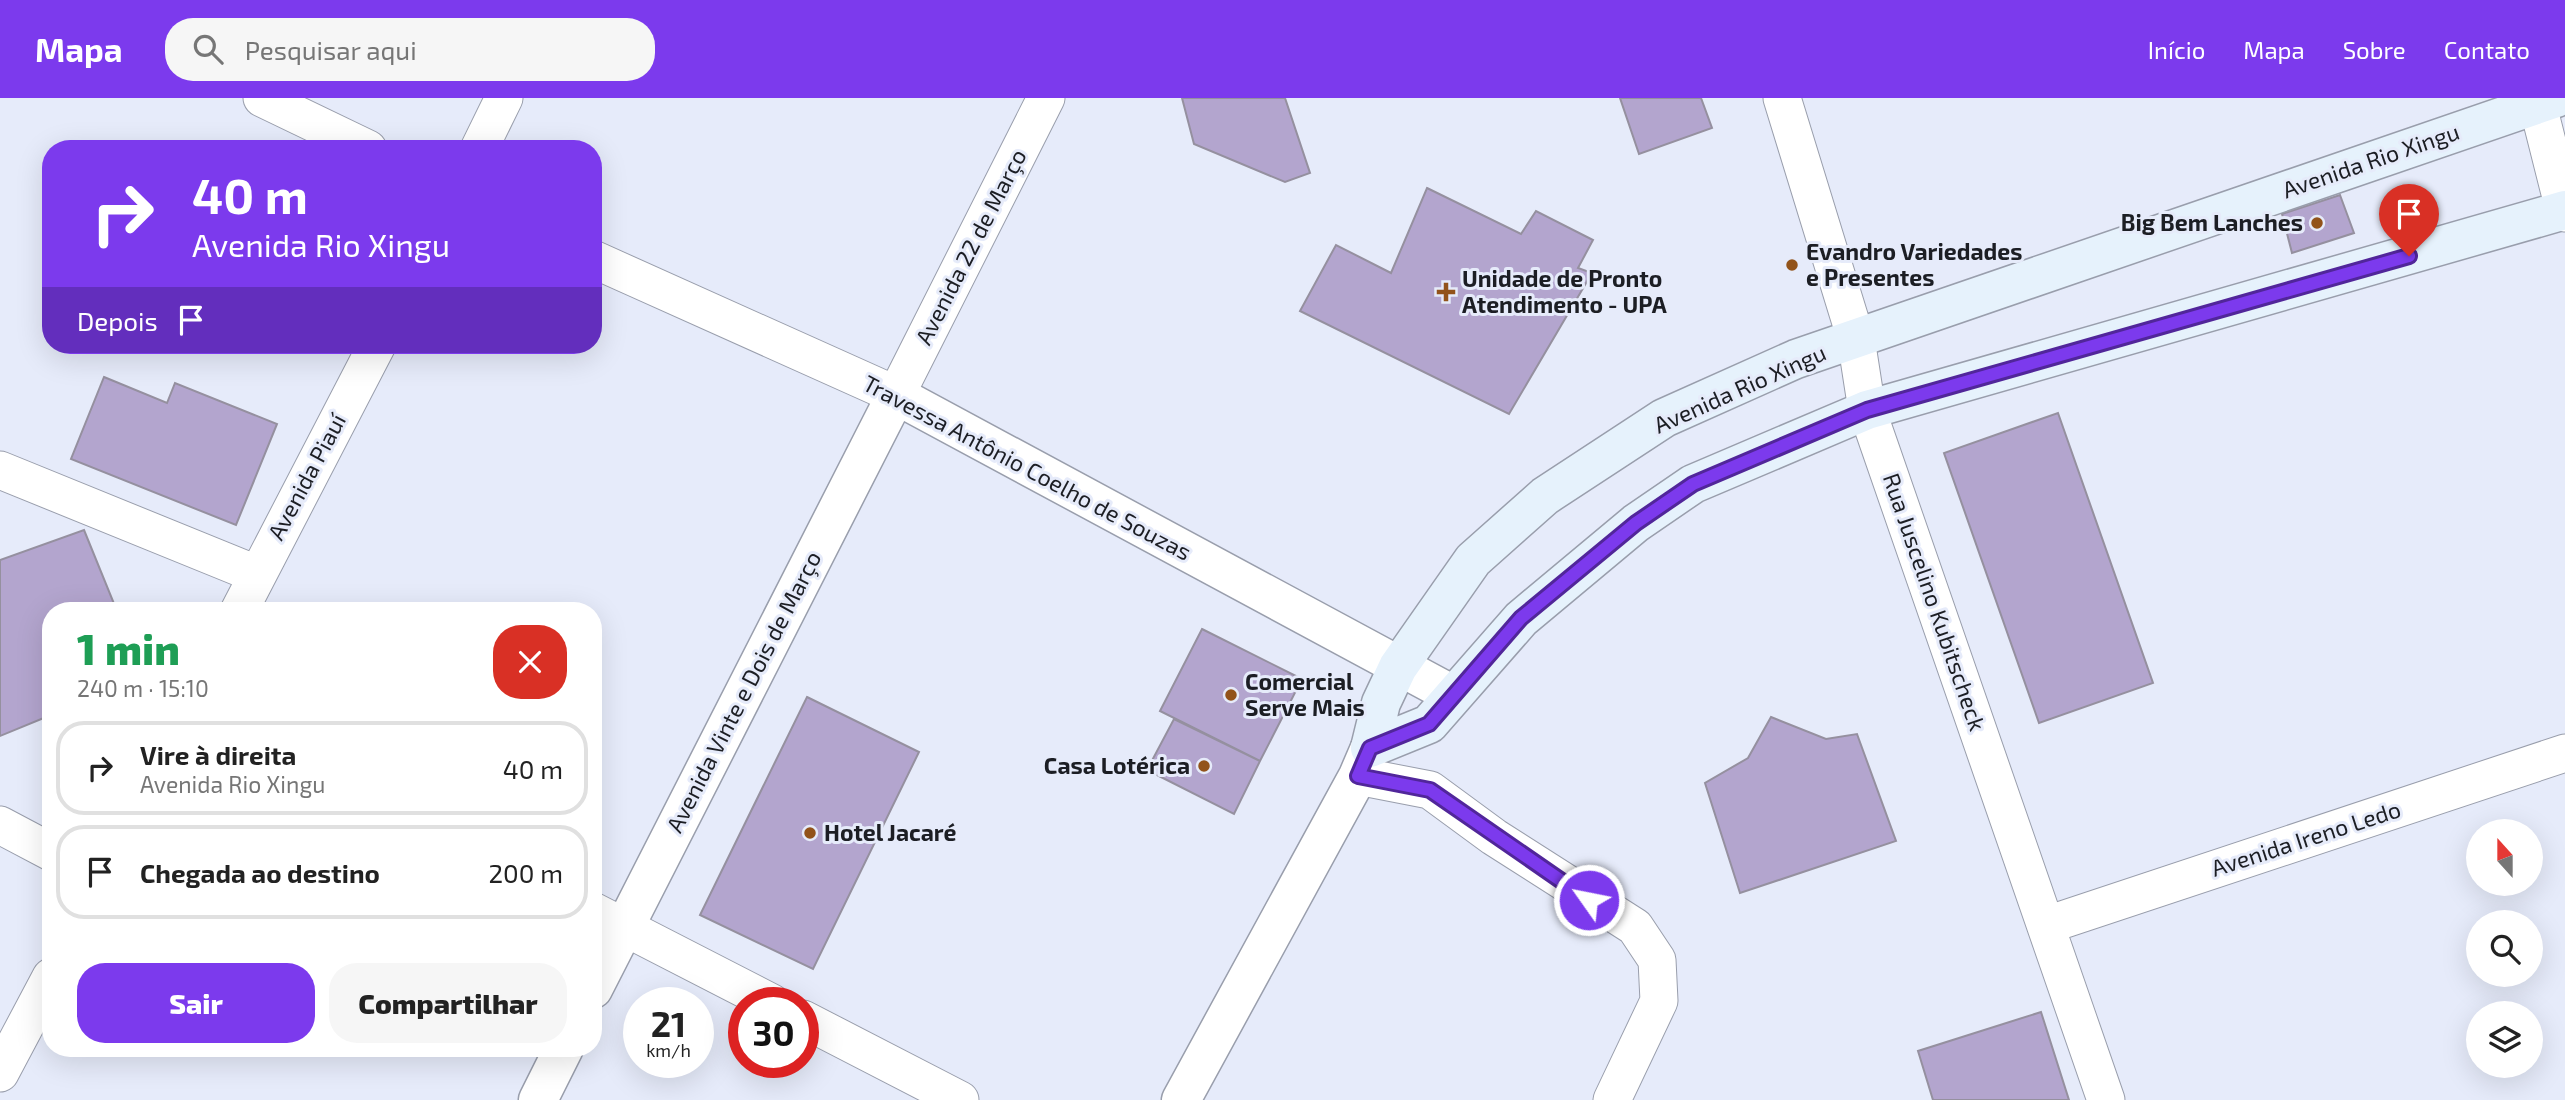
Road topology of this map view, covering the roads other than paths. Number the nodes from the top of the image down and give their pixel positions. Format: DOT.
graph roads {
  1 [pos="262,98"];
  2 [pos="504,98"];
  3 [pos="1046,98"];
  4 [pos="1783,98"];
  5 [pos="2543,100"];
  6 [pos="349,140"];
  7 [pos="483,140"];
  8 [pos="2565,211"];
  9 [pos="602,263"];
  10 [pos="1856,339"];
  11 [pos="372,354"];
  12 [pos="896,395"];
  13 [pos="1867,410"];
  14 [pos="0,470"];
  15 [pos="256,574"];
  16 [pos="243,602"];
  17 [pos="1398,667"];
  18 [pos="1452,695"];
  19 [pos="2565,752"];
  20 [pos="1364,762"];
  21 [pos="0,825"];
  22 [pos="42,847"];
  23 [pos="609,919"];
  24 [pos="2047,925"];
  25 [pos="602,950"];
  26 [pos="741,987"];
  27 [pos="42,994"];
  28 [pos="819,1027"];
  29 [pos="560,1057"];
  30 [pos="0,1073"];
  31 [pos="538,1100"];
  32 [pos="960,1100"];
  33 [pos="1181,1100"];
  34 [pos="1612,1100"];
  35 [pos="2106,1100"];
  1 -- 6 [label="street"];
  2 -- 7 [label="street"];
  3 -- 12 [label="street, Avenida 22 de Março"];
  4 -- 10 [label="street, Rua Juscelino Kubitscheck"];
  5 -- 8 [label="street"];
  5 -- 10 [label="main road, Avenida Rio Xingu"];
  8 -- 13 [label="main road"];
  9 -- 12 [label="street, Travessa Antônio Coelho de Souzas"];
  10 -- 13 [label="street, Rua Juscelino Kubitscheck"];
  10 -- 17 [label="main road, Avenida Rio Xingu"];
  11 -- 15 [label="street, Avenida Piauí"];
  12 -- 17 [label="street, Travessa Antônio Coelho de Souzas"];
  12 -- 23 [label="street, Avenida Vinte e Dois de Março"];
  13 -- 18 [label="main road"];
  13 -- 24 [label="street, Rua Juscelino Kubitscheck"];
  14 -- 15 [label="street"];
  15 -- 16 [label="street, Avenida Piauí"];
  17 -- 18 [label="street, Travessa Antônio Coelho de Souzas"];
  17 -- 20 [label="main road, Avenida Rio Xingu"];
  18 -- 20 [label="main road"];
  19 -- 24 [label="street, Avenida Ireno Ledo"];
  20 -- 33 [label="street"];
  20 -- 34 [label="street"];
  21 -- 22 [label="street"];
  23 -- 25 [label="street, Avenida Vinte e Dois de Março"];
  23 -- 26 [label="street"];
  24 -- 35 [label="street, Rua Juscelino Kubitscheck"];
  27 -- 30 [label="street"];
  28 -- 32 [label="street"];
  29 -- 31 [label="street"];
}
